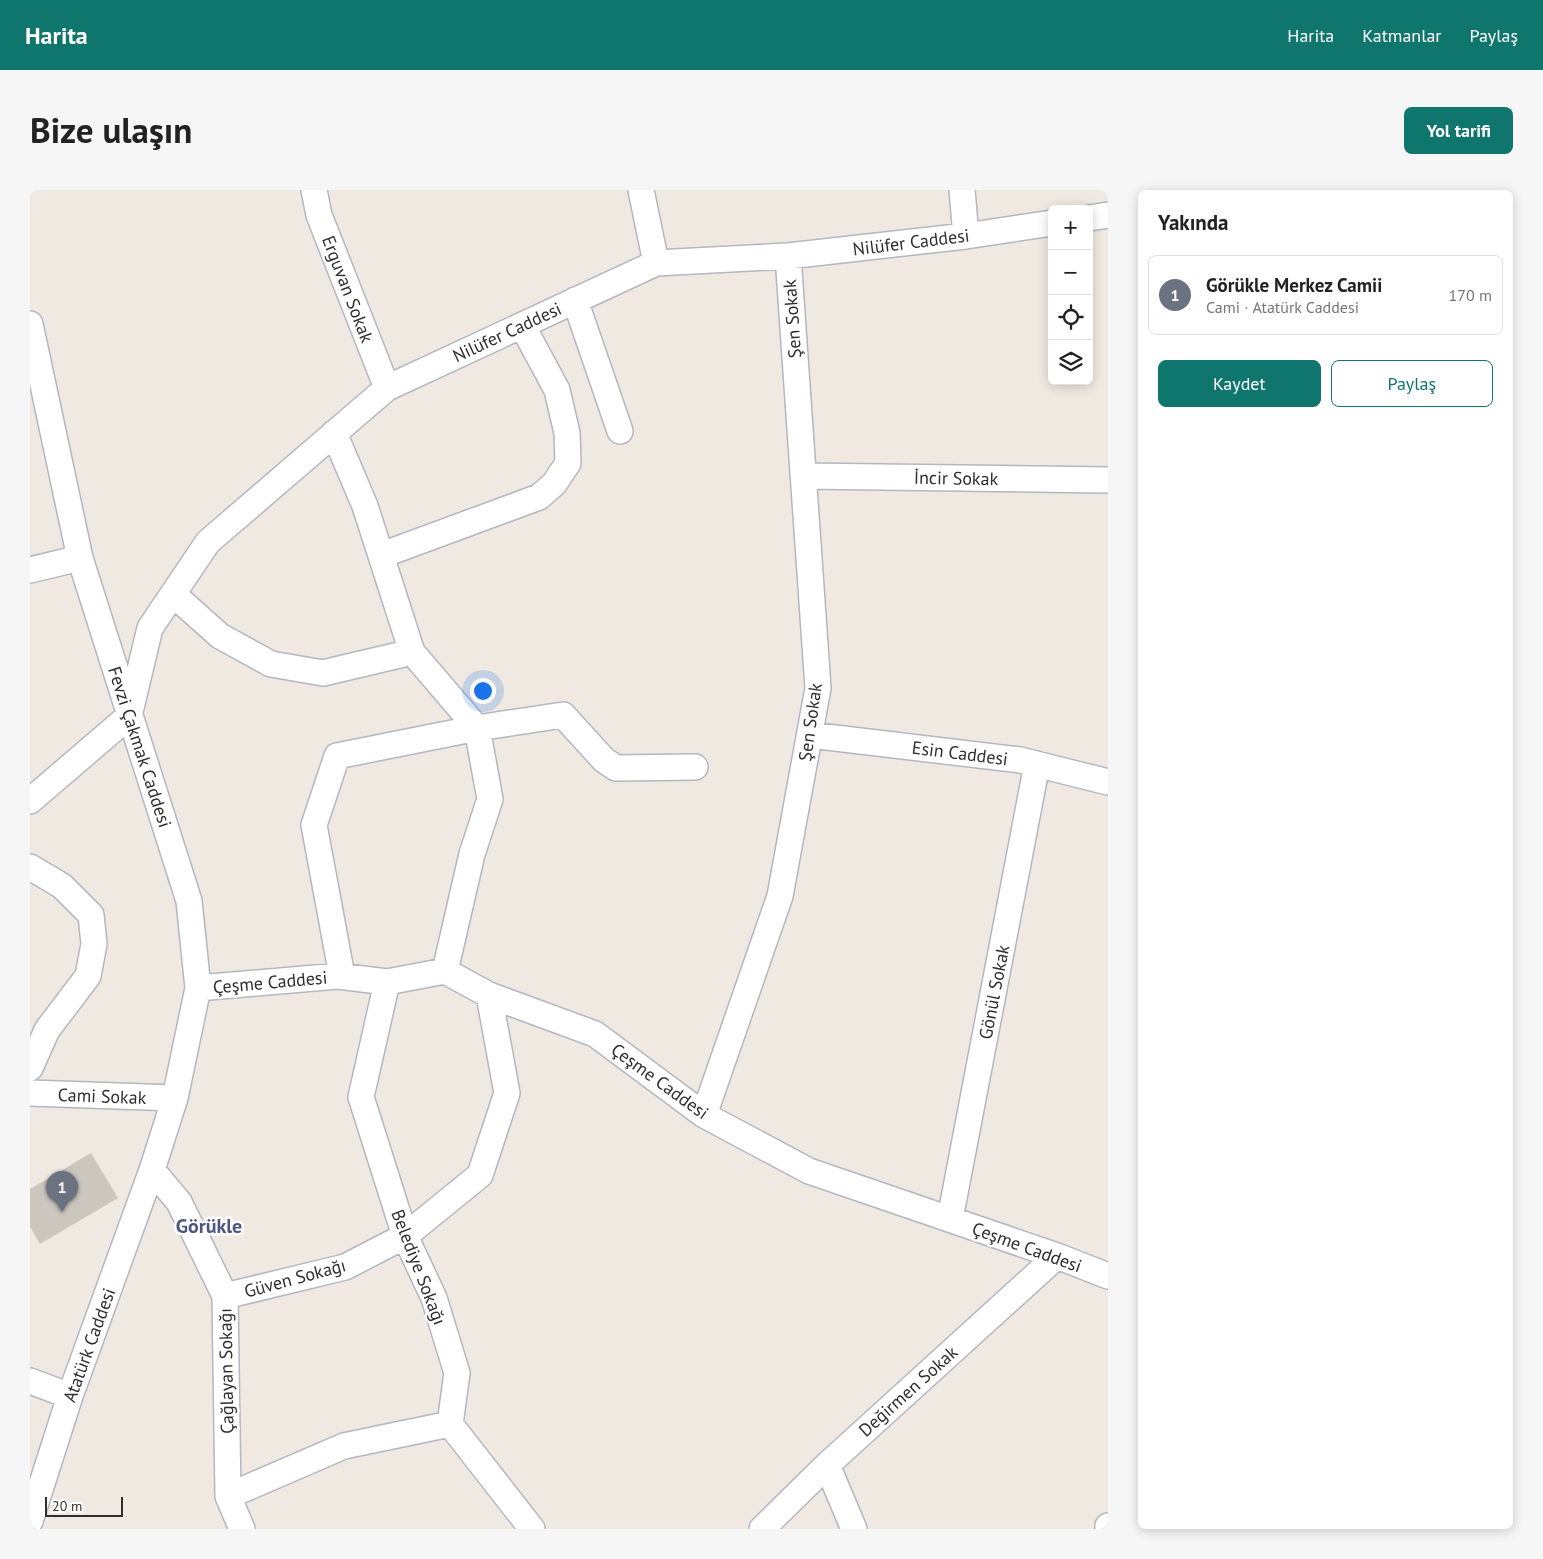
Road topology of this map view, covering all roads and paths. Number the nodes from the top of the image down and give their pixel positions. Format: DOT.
graph roads {
  1 [pos="314,190"];
  2 [pos="641,190"];
  3 [pos="962,190"];
  4 [pos="1108,215"];
  5 [pos="1093,217"];
  6 [pos="1048,224"];
  7 [pos="966,236"];
  8 [pos="788,256"];
  9 [pos="656,263"];
  10 [pos="575,300"];
  11 [pos="30,324"];
  12 [pos="522,325"];
  13 [pos="387,388"];
  14 [pos="620,431"];
  15 [pos="334,433"];
  16 [pos="803,476"];
  17 [pos="1108,480"];
  18 [pos="382,555"];
  19 [pos="80,558"];
  20 [pos="30,570"];
  21 [pos="172,594"];
  22 [pos="412,652"];
  23 [pos="129,716"];
  24 [pos="477,728"];
  25 [pos="810,735"];
  26 [pos="1037,764"];
  27 [pos="695,768"];
  28 [pos="1108,782"];
  29 [pos="30,801"];
  30 [pos="30,867"];
  31 [pos="445,971"];
  32 [pos="342,976"];
  33 [pos="386,982"];
  34 [pos="198,988"];
  35 [pos="490,994"];
  36 [pos="30,1068"];
  37 [pos="30,1094"];
  38 [pos="175,1098"];
  39 [pos="704,1115"];
  40 [pos="152,1170"];
  41 [pos="950,1220"];
  42 [pos="405,1236"];
  43 [pos="1057,1256"];
  44 [pos="1108,1276"];
  45 [pos="225,1296"];
  46 [pos="30,1381"];
  47 [pos="70,1396"];
  48 [pos="450,1424"];
  49 [pos="827,1465"];
  50 [pos="228,1496"];
  51 [pos="30,1521"];
  52 [pos="242,1529"];
  53 [pos="532,1529"];
  54 [pos="762,1529"];
  55 [pos="854,1529"];
  1 -- 13 [label="street, Erguvan Sokak"];
  2 -- 9 [label="street"];
  3 -- 7 [label="street"];
  4 -- 5 [label="street"];
  6 -- 7 [label="street, Nilüfer Caddesi"];
  7 -- 8 [label="street, Nilüfer Caddesi"];
  8 -- 9 [label="street, Nilüfer Caddesi"];
  8 -- 16 [label="street, Şen Sokak"];
  9 -- 10 [label="street, Nilüfer Caddesi"];
  10 -- 12 [label="street, Nilüfer Caddesi"];
  10 -- 14 [label="street"];
  11 -- 19 [label="street, Fevzi Çakmak Caddesi"];
  12 -- 13 [label="street, Nilüfer Caddesi"];
  12 -- 18 [label="street"];
  13 -- 15 [label="street, Nilüfer Caddesi"];
  15 -- 18 [label="street"];
  15 -- 21 [label="street, Nilüfer Caddesi"];
  16 -- 17 [label="street, İncir Sokak"];
  16 -- 25 [label="street, Şen Sokak"];
  18 -- 22 [label="street"];
  19 -- 20 [label="street"];
  19 -- 23 [label="street, Fevzi Çakmak Caddesi"];
  21 -- 22 [label="street"];
  21 -- 23 [label="street, Nilüfer Caddesi"];
  22 -- 24 [label="street"];
  23 -- 29 [label="street"];
  23 -- 34 [label="street, Fevzi Çakmak Caddesi"];
  24 -- 27 [label="street"];
  24 -- 31 [label="street"];
  24 -- 32 [label="street"];
  25 -- 26 [label="street, Esin Caddesi"];
  25 -- 39 [label="street, Şen Sokak"];
  26 -- 28 [label="street, Esin Caddesi"];
  26 -- 41 [label="street, Gönül Sokak"];
  30 -- 36 [label="street"];
  31 -- 33 [label="street, Çeşme Caddesi"];
  31 -- 35 [label="street, Çeşme Caddesi"];
  32 -- 33 [label="street, Çeşme Caddesi"];
  32 -- 34 [label="street, Çeşme Caddesi"];
  33 -- 42 [label="street, Belediye Sokağı"];
  34 -- 38 [label="street, Fevzi Çakmak Caddesi"];
  35 -- 39 [label="street, Çeşme Caddesi"];
  35 -- 42 [label="street, Güven Sokağı"];
  37 -- 38 [label="street, Cami Sokak"];
  38 -- 40 [label="street, Fevzi Çakmak Caddesi"];
  39 -- 41 [label="street, Çeşme Caddesi"];
  40 -- 45 [label="street, Çağlayan Sokağı"];
  40 -- 47 [label="street, Atatürk Caddesi"];
  41 -- 43 [label="street, Çeşme Caddesi"];
  42 -- 45 [label="street, Güven Sokağı"];
  42 -- 48 [label="street, Belediye Sokağı"];
  43 -- 44 [label="street, Çeşme Caddesi"];
  43 -- 49 [label="street, Değirmen Sokak"];
  45 -- 50 [label="street, Çağlayan Sokağı"];
  46 -- 47 [label="street"];
  47 -- 51 [label="street, Atatürk Caddesi"];
  48 -- 50 [label="street"];
  48 -- 53 [label="street"];
  49 -- 54 [label="street, Değirmen Sokak"];
  49 -- 55 [label="street"];
  50 -- 52 [label="street, Çağlayan Sokağı"];
}
